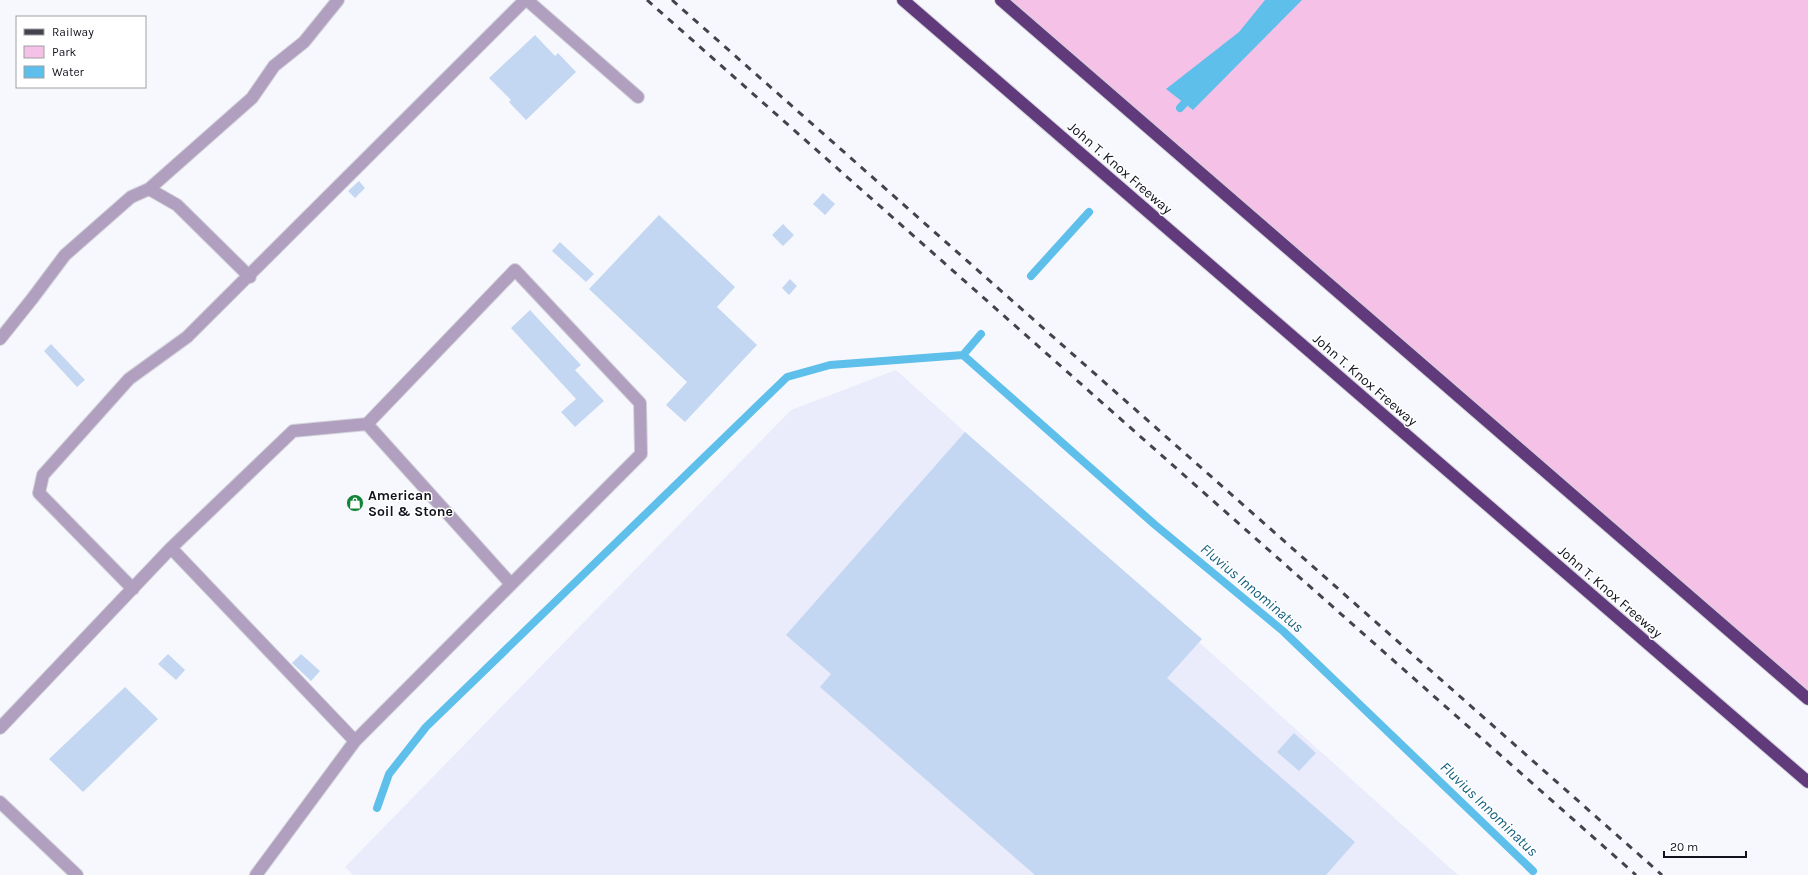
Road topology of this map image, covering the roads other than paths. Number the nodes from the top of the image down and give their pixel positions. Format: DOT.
graph roads {
  1 [pos="338,0"];
  2 [pos="526,0"];
  3 [pos="903,0"];
  4 [pos="1001,0"];
  5 [pos="638,98"];
  6 [pos="149,189"];
  7 [pos="250,277"];
  8 [pos="0,339"];
  9 [pos="367,424"];
  10 [pos="171,548"];
  11 [pos="511,584"];
  12 [pos="133,589"];
  13 [pos="1808,699"];
  14 [pos="0,728"];
  15 [pos="355,741"];
  16 [pos="1808,782"];
  17 [pos="0,802"];
  18 [pos="77,875"];
  19 [pos="256,875"];
  1 -- 6 [label="lane"];
  2 -- 5 [label="lane"];
  2 -- 7 [label="lane"];
  3 -- 16 [label="highway, John T. Knox Freeway"];
  4 -- 13 [label="highway"];
  6 -- 7 [label="lane"];
  6 -- 8 [label="lane"];
  7 -- 12 [label="lane"];
  9 -- 10 [label="lane"];
  9 -- 11 [label="lane"];
  9 -- 11 [label="lane"];
  10 -- 12 [label="lane"];
  10 -- 15 [label="lane"];
  11 -- 15 [label="lane"];
  12 -- 14 [label="lane"];
  15 -- 19 [label="lane"];
  17 -- 18 [label="lane"];
}
